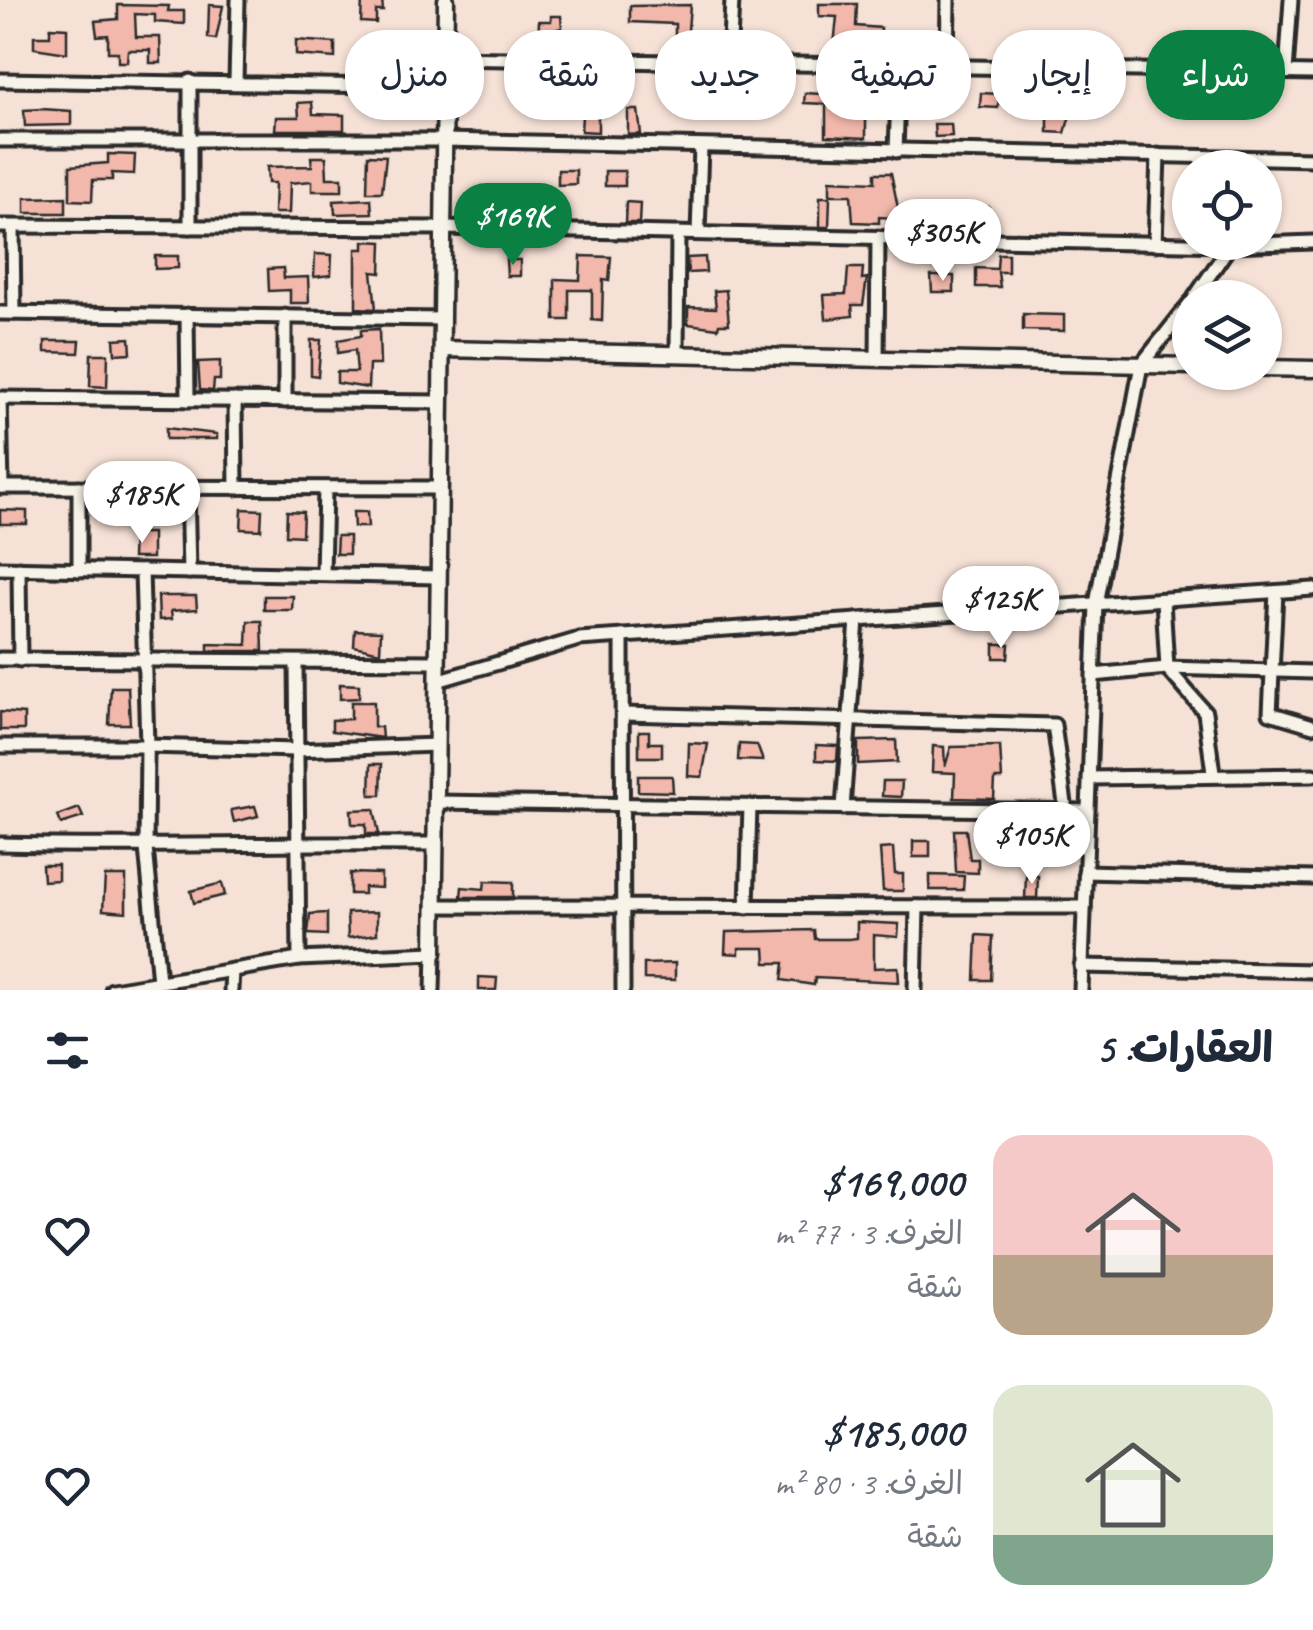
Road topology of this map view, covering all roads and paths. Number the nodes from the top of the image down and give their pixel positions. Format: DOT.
graph roads {
  1 [pos="238,0"];
  2 [pos="446,0"];
  3 [pos="732,0"];
  4 [pos="948,0"];
  5 [pos="1291,0"];
  6 [pos="445,30"];
  7 [pos="731,30"];
  8 [pos="948,30"];
  9 [pos="484,59"];
  10 [pos="655,62"];
  11 [pos="971,66"];
  12 [pos="1286,72"];
  13 [pos="1313,73"];
  14 [pos="0,80"];
  15 [pos="190,81"];
  16 [pos="236,81"];
  17 [pos="345,85"];
  18 [pos="444,120"];
  19 [pos="897,120"];
  20 [pos="0,140"];
  21 [pos="444,140"];
  22 [pos="190,142"];
  23 [pos="702,147"];
  24 [pos="896,151"];
  25 [pos="1158,156"];
  26 [pos="1172,157"];
  27 [pos="1313,158"];
  28 [pos="1282,159"];
  29 [pos="7,226"];
  30 [pos="190,227"];
  31 [pos="443,228"];
  32 [pos="678,232"];
  33 [pos="698,233"];
  34 [pos="878,237"];
  35 [pos="1313,242"];
  36 [pos="1282,243"];
  37 [pos="1154,244"];
  38 [pos="1172,244"];
  39 [pos="0,313"];
  40 [pos="14,313"];
  41 [pos="187,315"];
  42 [pos="285,316"];
  43 [pos="442,319"];
  44 [pos="1172,325"];
  45 [pos="442,349"];
  46 [pos="676,354"];
  47 [pos="876,359"];
  48 [pos="1141,365"];
  49 [pos="1172,366"];
  50 [pos="1282,368"];
  51 [pos="1313,369"];
  52 [pos="0,398"];
  53 [pos="188,400"];
  54 [pos="235,400"];
  55 [pos="285,401"];
  56 [pos="440,402"];
  57 [pos="1,487"];
  58 [pos="79,488"];
  59 [pos="188,488"];
  60 [pos="236,488"];
  61 [pos="440,488"];
  62 [pos="325,489"];
  63 [pos="0,568"];
  64 [pos="20,568"];
  65 [pos="79,570"];
  66 [pos="142,571"];
  67 [pos="189,572"];
  68 [pos="323,573"];
  69 [pos="438,576"];
  70 [pos="1313,589"];
  71 [pos="1276,592"];
  72 [pos="1164,600"];
  73 [pos="1096,604"];
  74 [pos="857,620"];
  75 [pos="622,636"];
  76 [pos="0,659"];
  77 [pos="142,659"];
  78 [pos="20,660"];
  79 [pos="296,662"];
  80 [pos="438,662"];
  81 [pos="1167,668"];
  82 [pos="1270,671"];
  83 [pos="1313,672"];
  84 [pos="1093,675"];
  85 [pos="437,682"];
  86 [pos="622,714"];
  87 [pos="850,720"];
  88 [pos="1313,726"];
  89 [pos="0,746"];
  90 [pos="147,746"];
  91 [pos="436,746"];
  92 [pos="295,750"];
  93 [pos="1213,773"];
  94 [pos="1313,776"];
  95 [pos="1089,778"];
  96 [pos="436,802"];
  97 [pos="624,804"];
  98 [pos="750,806"];
  99 [pos="843,808"];
  100 [pos="1066,811"];
  101 [pos="1088,811"];
  102 [pos="295,842"];
  103 [pos="0,844"];
  104 [pos="436,844"];
  105 [pos="146,848"];
  106 [pos="1085,872"];
  107 [pos="1313,878"];
  108 [pos="436,906"];
  109 [pos="747,906"];
  110 [pos="624,907"];
  111 [pos="917,907"];
  112 [pos="1084,907"];
  113 [pos="434,953"];
  114 [pos="299,959"];
  115 [pos="1082,966"];
  116 [pos="232,970"];
  117 [pos="1313,971"];
  118 [pos="159,981"];
  119 [pos="112,990"];
  120 [pos="230,990"];
  121 [pos="433,990"];
  122 [pos="622,990"];
  123 [pos="914,990"];
  124 [pos="1081,990"];
  1 -- 16 [label="street"];
  2 -- 6 [label="street"];
  3 -- 7 [label="street"];
  4 -- 8 [label="street"];
  5 -- 12 [label="street"];
  9 -- 10 [label="street"];
  11 -- 12 [label="street"];
  12 -- 13 [label="street"];
  14 -- 15 [label="street"];
  15 -- 16 [label="street"];
  15 -- 22 [label="street"];
  16 -- 17 [label="street"];
  18 -- 21 [label="street"];
  19 -- 24 [label="street"];
  20 -- 22 [label="street"];
  21 -- 22 [label="street"];
  21 -- 23 [label="street"];
  21 -- 31 [label="street"];
  22 -- 30 [label="street"];
  23 -- 24 [label="street"];
  23 -- 33 [label="street"];
  24 -- 25 [label="street"];
  25 -- 26 [label="street"];
  25 -- 37 [label="street"];
  27 -- 28 [label="street"];
  29 -- 30 [label="street"];
  29 -- 40 [label="street"];
  30 -- 31 [label="street"];
  31 -- 32 [label="street"];
  31 -- 43 [label="street"];
  32 -- 33 [label="street"];
  32 -- 46 [label="street"];
  33 -- 34 [label="street"];
  34 -- 37 [label="street"];
  34 -- 47 [label="street"];
  35 -- 36 [label="street"];
  37 -- 38 [label="street"];
  39 -- 40 [label="street"];
  40 -- 41 [label="street"];
  41 -- 42 [label="street"];
  41 -- 53 [label="street"];
  42 -- 43 [label="street"];
  42 -- 55 [label="street"];
  43 -- 45 [label="street"];
  44 -- 48 [label="street"];
  45 -- 46 [label="street"];
  45 -- 56 [label="street"];
  46 -- 47 [label="street"];
  47 -- 48 [label="street"];
  48 -- 49 [label="street"];
  48 -- 73 [label="street"];
  50 -- 51 [label="street"];
  52 -- 53 [label="street"];
  52 -- 57 [label="street"];
  53 -- 54 [label="street"];
  54 -- 55 [label="street"];
  54 -- 60 [label="street"];
  55 -- 56 [label="street"];
  56 -- 61 [label="street"];
  57 -- 58 [label="street"];
  58 -- 59 [label="street"];
  58 -- 65 [label="street"];
  59 -- 60 [label="street"];
  59 -- 67 [label="street"];
  60 -- 62 [label="street"];
  61 -- 62 [label="street"];
  61 -- 69 [label="street"];
  62 -- 68 [label="street"];
  63 -- 64 [label="street"];
  64 -- 65 [label="street"];
  64 -- 78 [label="street"];
  65 -- 66 [label="street"];
  66 -- 67 [label="street"];
  66 -- 77 [label="street"];
  67 -- 68 [label="street"];
  68 -- 69 [label="street"];
  69 -- 80 [label="street"];
  70 -- 71 [label="street"];
  71 -- 72 [label="street"];
  71 -- 82 [label="street"];
  72 -- 73 [label="street"];
  72 -- 81 [label="street"];
  73 -- 74 [label="street"];
  73 -- 84 [label="street"];
  74 -- 75 [label="street"];
  74 -- 87 [label="street"];
  75 -- 85 [label="street"];
  75 -- 86 [label="street"];
  76 -- 78 [label="street"];
  77 -- 78 [label="street"];
  77 -- 79 [label="street"];
  77 -- 90 [label="street"];
  79 -- 80 [label="street"];
  79 -- 92 [label="street"];
  80 -- 85 [label="street"];
  81 -- 82 [label="street"];
  81 -- 84 [label="street"];
  81 -- 93 [label="street"];
  82 -- 83 [label="street"];
  82 -- 88 [label="street"];
  84 -- 95 [label="street"];
  85 -- 91 [label="street"];
  86 -- 87 [label="street"];
  86 -- 97 [label="street"];
  87 -- 99 [label="street"];
  87 -- 100 [label="street"];
  89 -- 90 [label="street"];
  90 -- 92 [label="street"];
  90 -- 105 [label="street"];
  91 -- 92 [label="street"];
  91 -- 96 [label="street"];
  92 -- 102 [label="street"];
  93 -- 94 [label="street"];
  93 -- 95 [label="street"];
  95 -- 101 [label="street"];
  96 -- 97 [label="street"];
  96 -- 104 [label="street"];
  97 -- 98 [label="street"];
  97 -- 110 [label="street"];
  98 -- 99 [label="street"];
  98 -- 109 [label="street"];
  99 -- 100 [label="street"];
  100 -- 101 [label="street"];
  101 -- 106 [label="street"];
  102 -- 104 [label="street"];
  102 -- 105 [label="street"];
  102 -- 114 [label="street"];
  103 -- 105 [label="street"];
  104 -- 108 [label="street"];
  105 -- 118 [label="street"];
  106 -- 107 [label="street"];
  106 -- 112 [label="street"];
  108 -- 110 [label="street"];
  108 -- 113 [label="street"];
  109 -- 110 [label="street"];
  109 -- 111 [label="street"];
  110 -- 122 [label="street"];
  111 -- 112 [label="street"];
  111 -- 123 [label="street"];
  112 -- 115 [label="street"];
  113 -- 114 [label="street"];
  113 -- 121 [label="street"];
  114 -- 116 [label="street"];
  115 -- 117 [label="street"];
  115 -- 124 [label="street"];
  116 -- 118 [label="street"];
  116 -- 120 [label="street"];
  118 -- 119 [label="street"];
}
